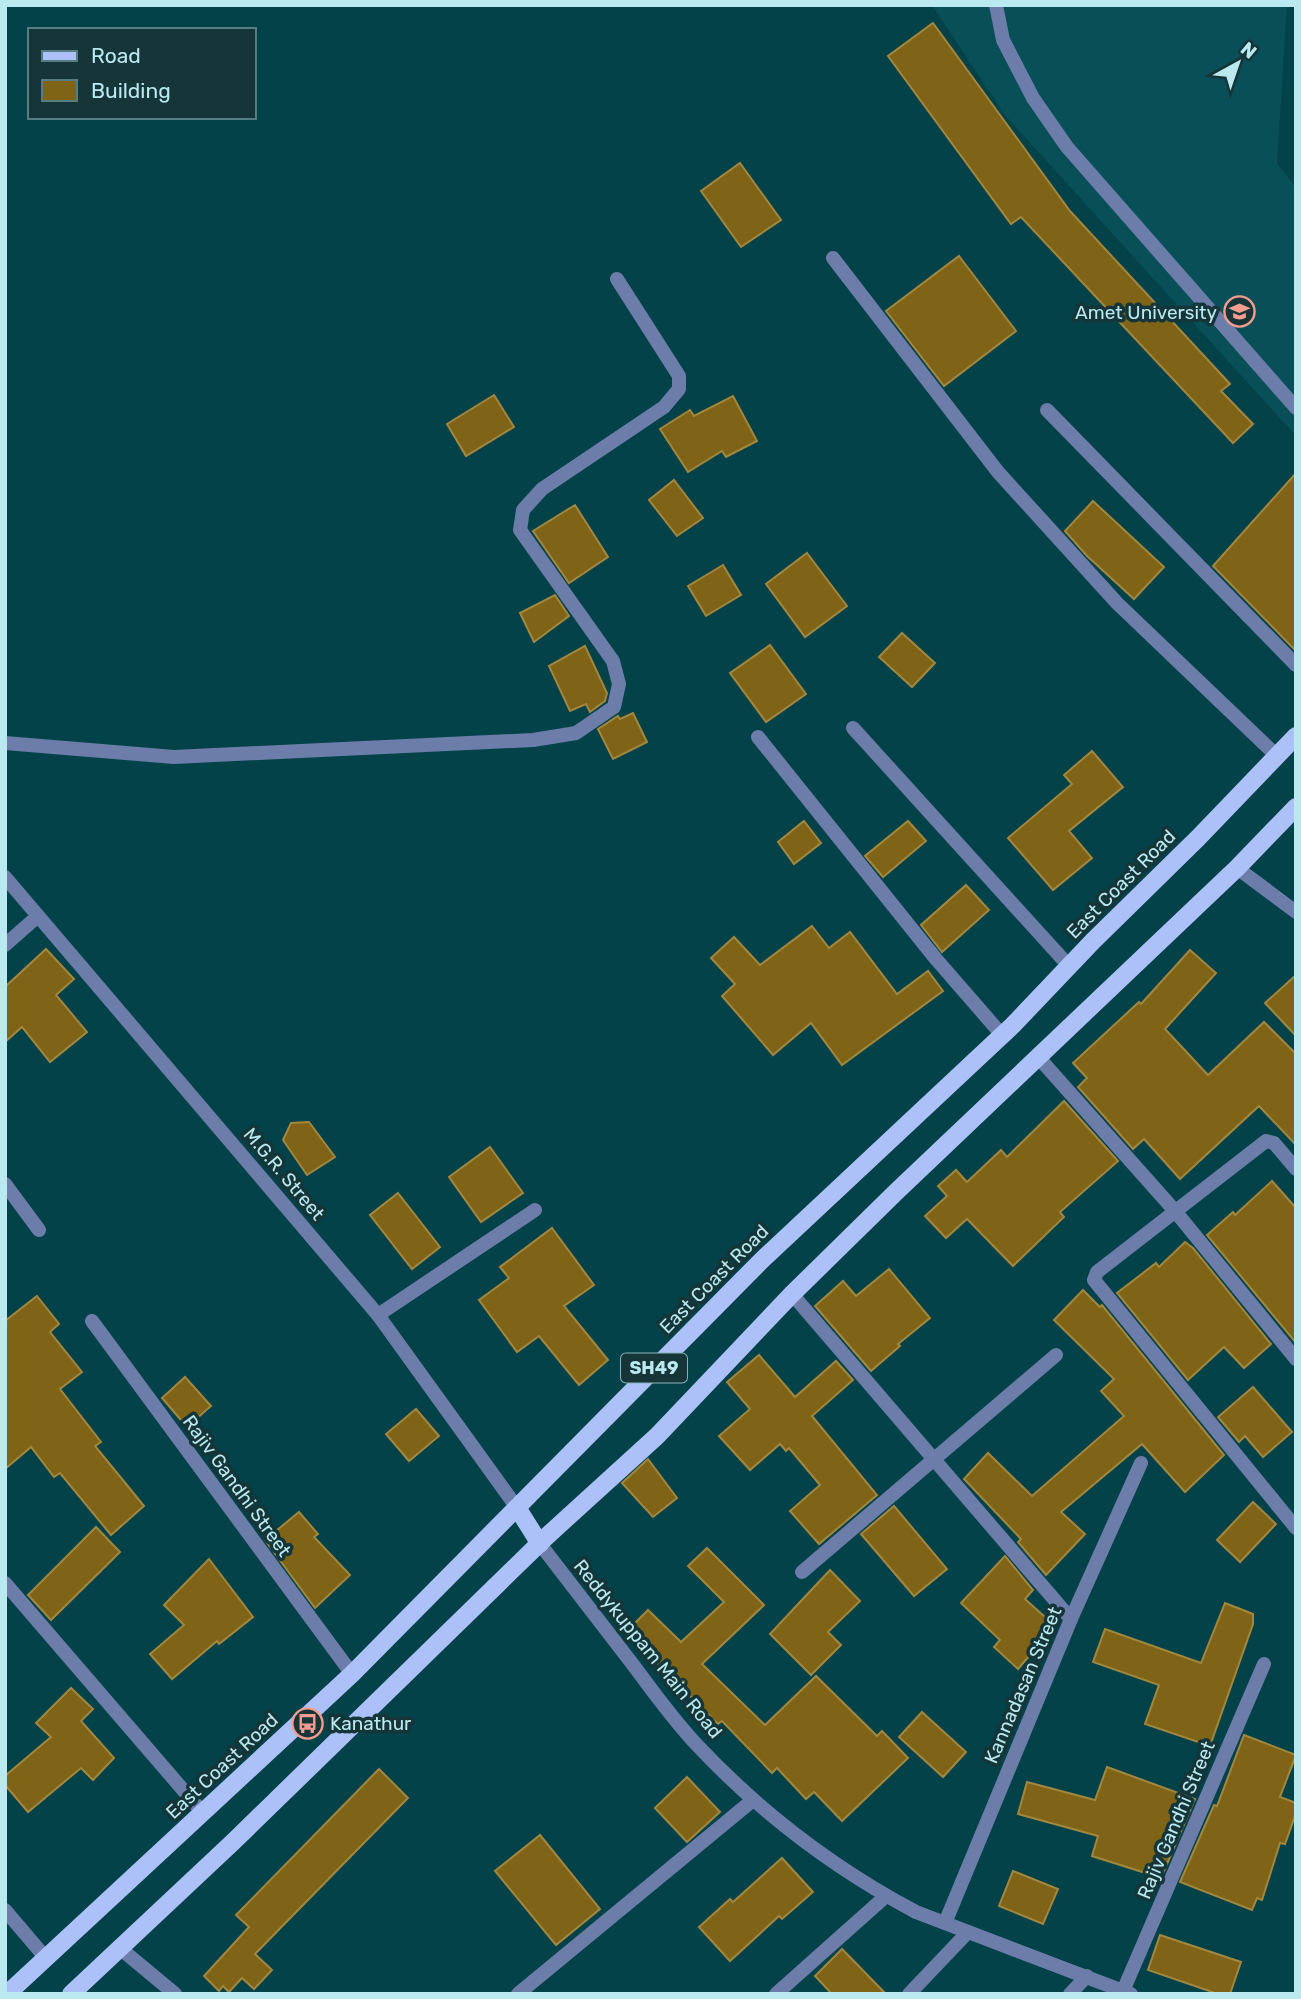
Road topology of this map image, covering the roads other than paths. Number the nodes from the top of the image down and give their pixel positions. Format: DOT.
graph roads {
  1 [pos="996,5"];
  2 [pos="833,258"];
  3 [pos="617,279"];
  4 [pos="1296,408"];
  5 [pos="1047,410"];
  6 [pos="1296,665"];
  7 [pos="853,728"];
  8 [pos="1296,736"];
  9 [pos="758,737"];
  10 [pos="5,743"];
  11 [pos="1277,756"];
  12 [pos="1296,807"];
  13 [pos="1237,868"];
  14 [pos="5,877"];
  15 [pos="1296,912"];
  16 [pos="38,916"];
  17 [pos="5,945"];
  18 [pos="1069,966"];
  19 [pos="1002,1035"];
  20 [pos="1039,1058"];
  21 [pos="1296,1169"];
  22 [pos="5,1184"];
  23 [pos="535,1210"];
  24 [pos="1175,1212"];
  25 [pos="39,1230"];
  26 [pos="792,1294"];
  27 [pos="378,1315"];
  28 [pos="92,1321"];
  29 [pos="1056,1355"];
  30 [pos="1296,1359"];
  31 [pos="934,1460"];
  32 [pos="1141,1463"];
  33 [pos="518,1509"];
  34 [pos="1296,1528"];
  35 [pos="540,1544"];
  36 [pos="802,1572"];
  37 [pos="5,1583"];
  38 [pos="1071,1619"];
  39 [pos="1264,1664"];
  40 [pos="352,1674"];
  41 [pos="753,1800"];
  42 [pos="203,1813"];
  43 [pos="886,1896"];
  44 [pos="5,1910"];
  45 [pos="945,1923"];
  46 [pos="968,1933"];
  47 [pos="121,1949"];
  48 [pos="45,1957"];
  49 [pos="1087,1976"];
  50 [pos="1127,1993"];
  51 [pos="7,1994"];
  52 [pos="71,1994"];
  53 [pos="175,1994"];
  54 [pos="518,1994"];
  55 [pos="776,1994"];
  56 [pos="909,1994"];
  57 [pos="1070,1994"];
  1 -- 4 [label="street"];
  2 -- 11 [label="street"];
  3 -- 10 [label="street"];
  5 -- 6 [label="street"];
  7 -- 18 [label="street"];
  8 -- 11 [label="main road, East Coast Road / SH49"];
  9 -- 19 [label="street"];
  11 -- 18 [label="main road, East Coast Road / SH49"];
  12 -- 13 [label="main road, SH49"];
  13 -- 15 [label="street"];
  13 -- 20 [label="main road, SH49"];
  14 -- 16 [label="street, M.G.R. Street"];
  16 -- 17 [label="street"];
  16 -- 27 [label="street, M.G.R. Street"];
  18 -- 19 [label="main road, East Coast Road / SH49"];
  19 -- 33 [label="main road, East Coast Road / SH49"];
  20 -- 24 [label="street"];
  20 -- 26 [label="main road, SH49"];
  21 -- 24 [label="street"];
  22 -- 25 [label="street"];
  23 -- 27 [label="street"];
  24 -- 30 [label="street"];
  24 -- 34 [label="street"];
  26 -- 31 [label="street"];
  26 -- 35 [label="main road, SH49"];
  27 -- 33 [label="street, M.G.R. Street"];
  28 -- 40 [label="street, Rajiv Gandhi Street"];
  29 -- 31 [label="street"];
  31 -- 36 [label="street"];
  31 -- 38 [label="street"];
  32 -- 38 [label="street, Kannadasan Street"];
  33 -- 35 [label="main road"];
  33 -- 40 [label="main road, East Coast Road / SH49"];
  35 -- 41 [label="street, Reddykuppam Main Road"];
  35 -- 47 [label="main road, SH49"];
  37 -- 42 [label="street"];
  38 -- 45 [label="street, Kannadasan Street"];
  39 -- 50 [label="street, Rajiv Gandhi Street"];
  40 -- 42 [label="main road, East Coast Road / SH49"];
  41 -- 43 [label="street, Reddykuppam Main Road"];
  41 -- 54 [label="street"];
  42 -- 48 [label="main road, East Coast Road / SH49"];
  43 -- 45 [label="street, Reddykuppam Main Road"];
  43 -- 55 [label="street"];
  44 -- 48 [label="street"];
  45 -- 46 [label="street, Reddykuppam Main Road"];
  46 -- 49 [label="street, Reddykuppam Main Road"];
  46 -- 56 [label="street"];
  47 -- 52 [label="main road, SH49"];
  47 -- 53 [label="street"];
  48 -- 51 [label="main road, East Coast Road / SH49"];
  49 -- 50 [label="street, Reddykuppam Main Road"];
  49 -- 57 [label="street"];
}
